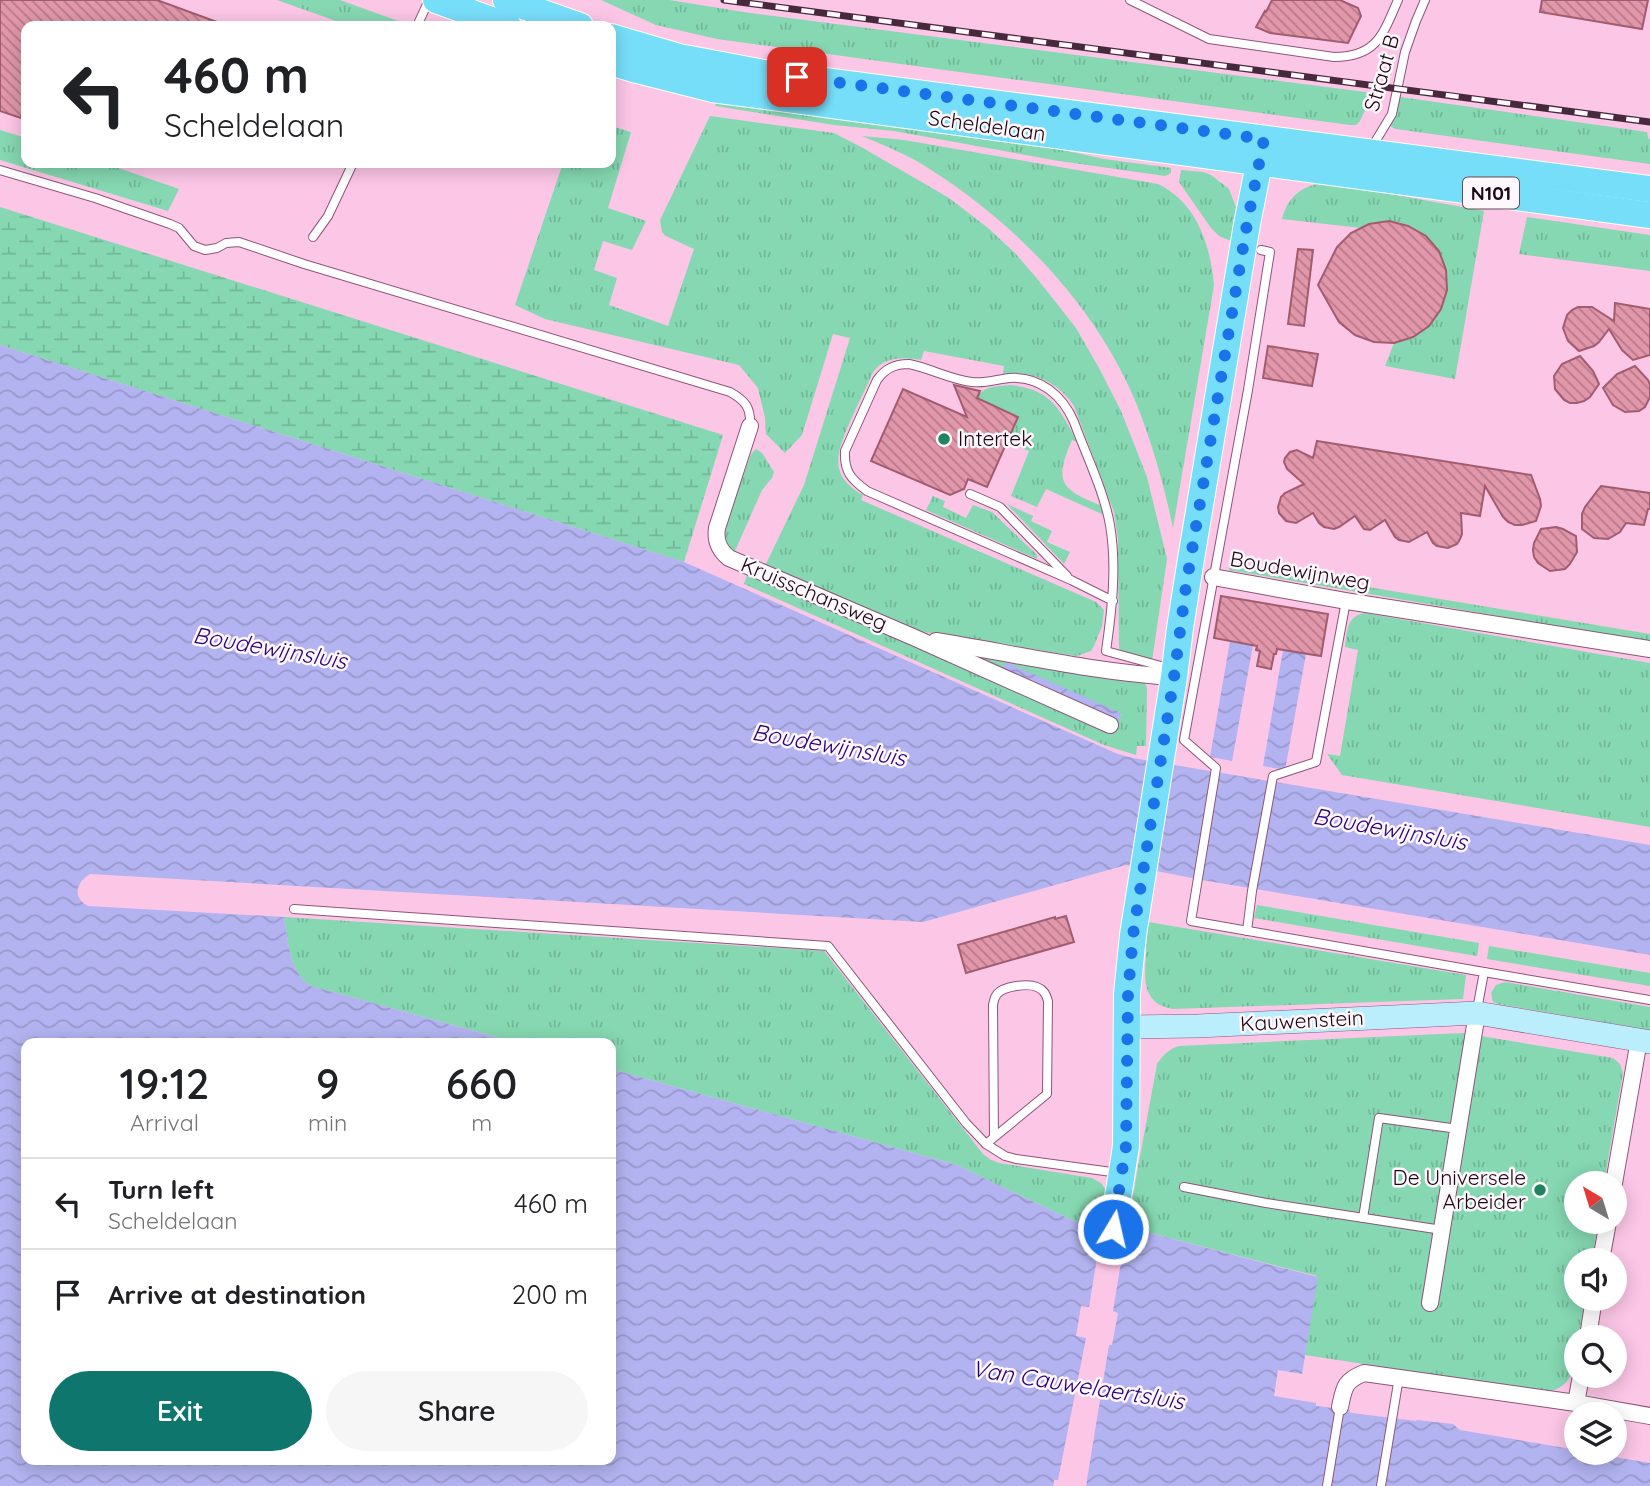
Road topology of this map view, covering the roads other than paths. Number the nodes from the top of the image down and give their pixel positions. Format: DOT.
graph roads {
  1 [pos="429,0"];
  2 [pos="436,0"];
  3 [pos="506,0"];
  4 [pos="1130,0"];
  5 [pos="1398,0"];
  6 [pos="1425,0"];
  7 [pos="419,21"];
  8 [pos="494,21"];
  9 [pos="566,21"];
  10 [pos="616,38"];
  11 [pos="616,63"];
  12 [pos="1262,151"];
  13 [pos="1367,164"];
  14 [pos="351,168"];
  15 [pos="0,170"];
  16 [pos="1650,189"];
  17 [pos="1650,215"];
  18 [pos="313,237"];
  19 [pos="1252,249"];
  20 [pos="750,426"];
  21 [pos="970,494"];
  22 [pos="1213,577"];
  23 [pos="1071,580"];
  24 [pos="1113,601"];
  25 [pos="1346,601"];
  26 [pos="913,637"];
  27 [pos="1650,649"];
  28 [pos="1174,673"];
  29 [pos="1110,725"];
  30 [pos="295,909"];
  31 [pos="1247,931"];
  32 [pos="1484,972"];
  33 [pos="1650,1000"];
  34 [pos="1477,1013"];
  35 [pos="1127,1027"];
  36 [pos="1645,1041"];
  37 [pos="1458,1129"];
  38 [pos="994,1137"];
  39 [pos="986,1144"];
  40 [pos="1617,1171"];
  41 [pos="1122,1174"];
  42 [pos="1184,1187"];
  43 [pos="1363,1218"];
  44 [pos="1113,1229"];
  45 [pos="1442,1230"];
  46 [pos="1430,1303"];
  47 [pos="1399,1377"];
  48 [pos="1569,1402"];
  49 [pos="1340,1407"];
  50 [pos="1627,1412"];
  51 [pos="1650,1416"];
  52 [pos="1326,1486"];
  53 [pos="1381,1486"];
  1 -- 7 [label="lane"];
  2 -- 8 [label="main road"];
  3 -- 9 [label="main road"];
  4 -- 5 [label="lane"];
  6 -- 13 [label="lane, Straat B"];
  10 -- 12 [label="main road, Scheldelaan / N101"];
  11 -- 12 [label="main road, Scheldelaan / N101"];
  12 -- 13 [label="main road, Scheldelaan / N101"];
  12 -- 19 [label="main road"];
  13 -- 16 [label="main road, Scheldelaan / N101"];
  13 -- 17 [label="main road, Scheldelaan / N101"];
  14 -- 18 [label="lane"];
  15 -- 20 [label="lane"];
  19 -- 22 [label="lane, Boudewijnweg"];
  19 -- 28 [label="main road"];
  20 -- 26 [label="street, Kruisschansweg"];
  21 -- 23 [label="lane"];
  22 -- 25 [label="street, Boudewijnweg"];
  22 -- 31 [label="lane"];
  23 -- 24 [label="lane"];
  23 -- 24 [label="lane"];
  24 -- 28 [label="lane"];
  25 -- 27 [label="street, Boudewijnweg"];
  25 -- 31 [label="lane"];
  26 -- 28 [label="street, Kruisschansweg"];
  26 -- 29 [label="street, Kruisschansweg"];
  28 -- 35 [label="main road"];
  30 -- 39 [label="lane"];
  31 -- 32 [label="lane"];
  32 -- 33 [label="lane"];
  32 -- 34 [label="lane"];
  34 -- 35 [label="street, Kauwenstein"];
  34 -- 36 [label="street, Kauwenstein"];
  34 -- 37 [label="street"];
  35 -- 41 [label="main road"];
  36 -- 40 [label="street, Kauwenstein"];
  37 -- 43 [label="lane"];
  37 -- 45 [label="street"];
  38 -- 38 [label="lane"];
  38 -- 39 [label="lane"];
  39 -- 41 [label="lane"];
  41 -- 44 [label="main road"];
  42 -- 43 [label="lane"];
  43 -- 45 [label="lane"];
  45 -- 46 [label="street"];
  47 -- 48 [label="street"];
  47 -- 49 [label="street"];
  47 -- 53 [label="lane"];
  49 -- 52 [label="lane"];
  50 -- 51 [label="street"];
}
